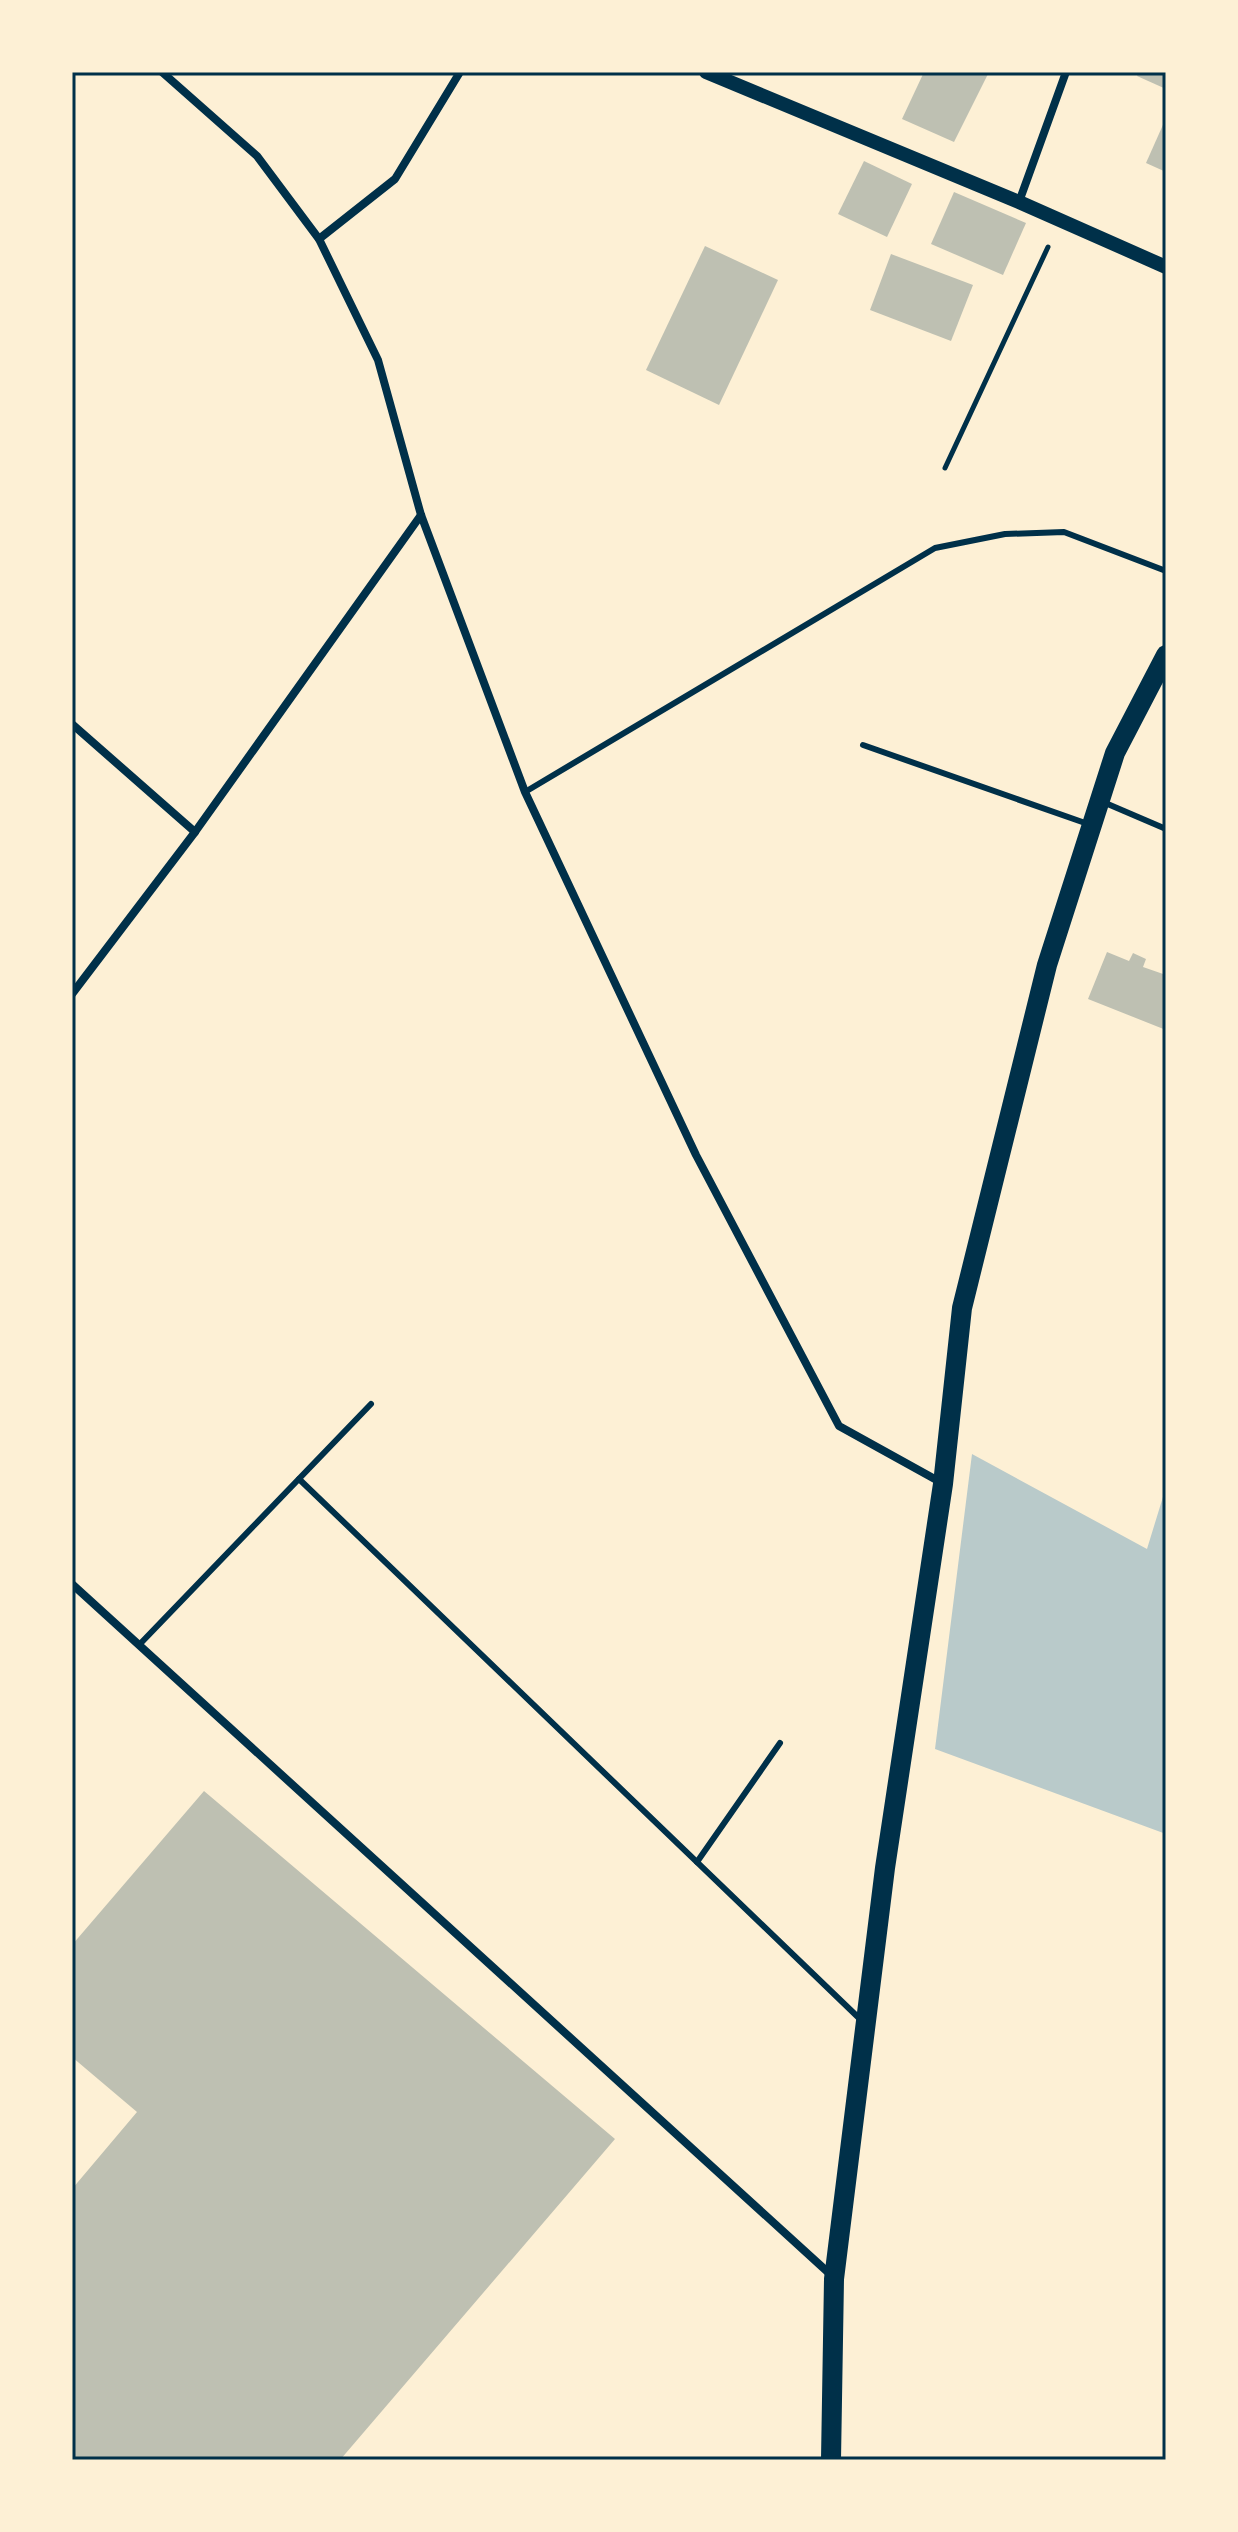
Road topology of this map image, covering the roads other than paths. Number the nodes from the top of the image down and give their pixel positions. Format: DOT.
graph roads {
  1 [pos="162,72"];
  2 [pos="460,72"];
  3 [pos="706,72"];
  4 [pos="1066,72"];
  5 [pos="1019,202"];
  6 [pos="319,239"];
  7 [pos="1166,267"];
  8 [pos="421,515"];
  9 [pos="1166,571"];
  10 [pos="1166,655"];
  11 [pos="72,724"];
  12 [pos="863,745"];
  13 [pos="525,792"];
  14 [pos="1100,800"];
  15 [pos="1092,825"];
  16 [pos="1166,829"];
  17 [pos="195,832"];
  18 [pos="72,994"];
  19 [pos="371,1404"];
  20 [pos="299,1479"];
  21 [pos="943,1484"];
  22 [pos="72,1584"];
  23 [pos="139,1645"];
  24 [pos="780,1743"];
  25 [pos="697,1862"];
  26 [pos="866,2025"];
  27 [pos="834,2279"];
  28 [pos="831,2460"];
  1 -- 6 [label="street"];
  2 -- 6 [label="street"];
  3 -- 5 [label="street"];
  4 -- 5 [label="street"];
  5 -- 7 [label="street"];
  6 -- 8 [label="street"];
  8 -- 13 [label="street"];
  8 -- 17 [label="street"];
  9 -- 13 [label="lane"];
  10 -- 14 [label="main road"];
  11 -- 17 [label="street"];
  12 -- 15 [label="lane"];
  13 -- 21 [label="street"];
  14 -- 15 [label="main road"];
  14 -- 16 [label="lane"];
  15 -- 21 [label="main road"];
  17 -- 18 [label="street"];
  19 -- 20 [label="lane"];
  20 -- 23 [label="lane"];
  20 -- 25 [label="lane"];
  21 -- 26 [label="main road"];
  22 -- 23 [label="street"];
  23 -- 27 [label="street"];
  24 -- 25 [label="lane"];
  25 -- 26 [label="lane"];
  26 -- 27 [label="main road"];
  27 -- 28 [label="main road"];
}
